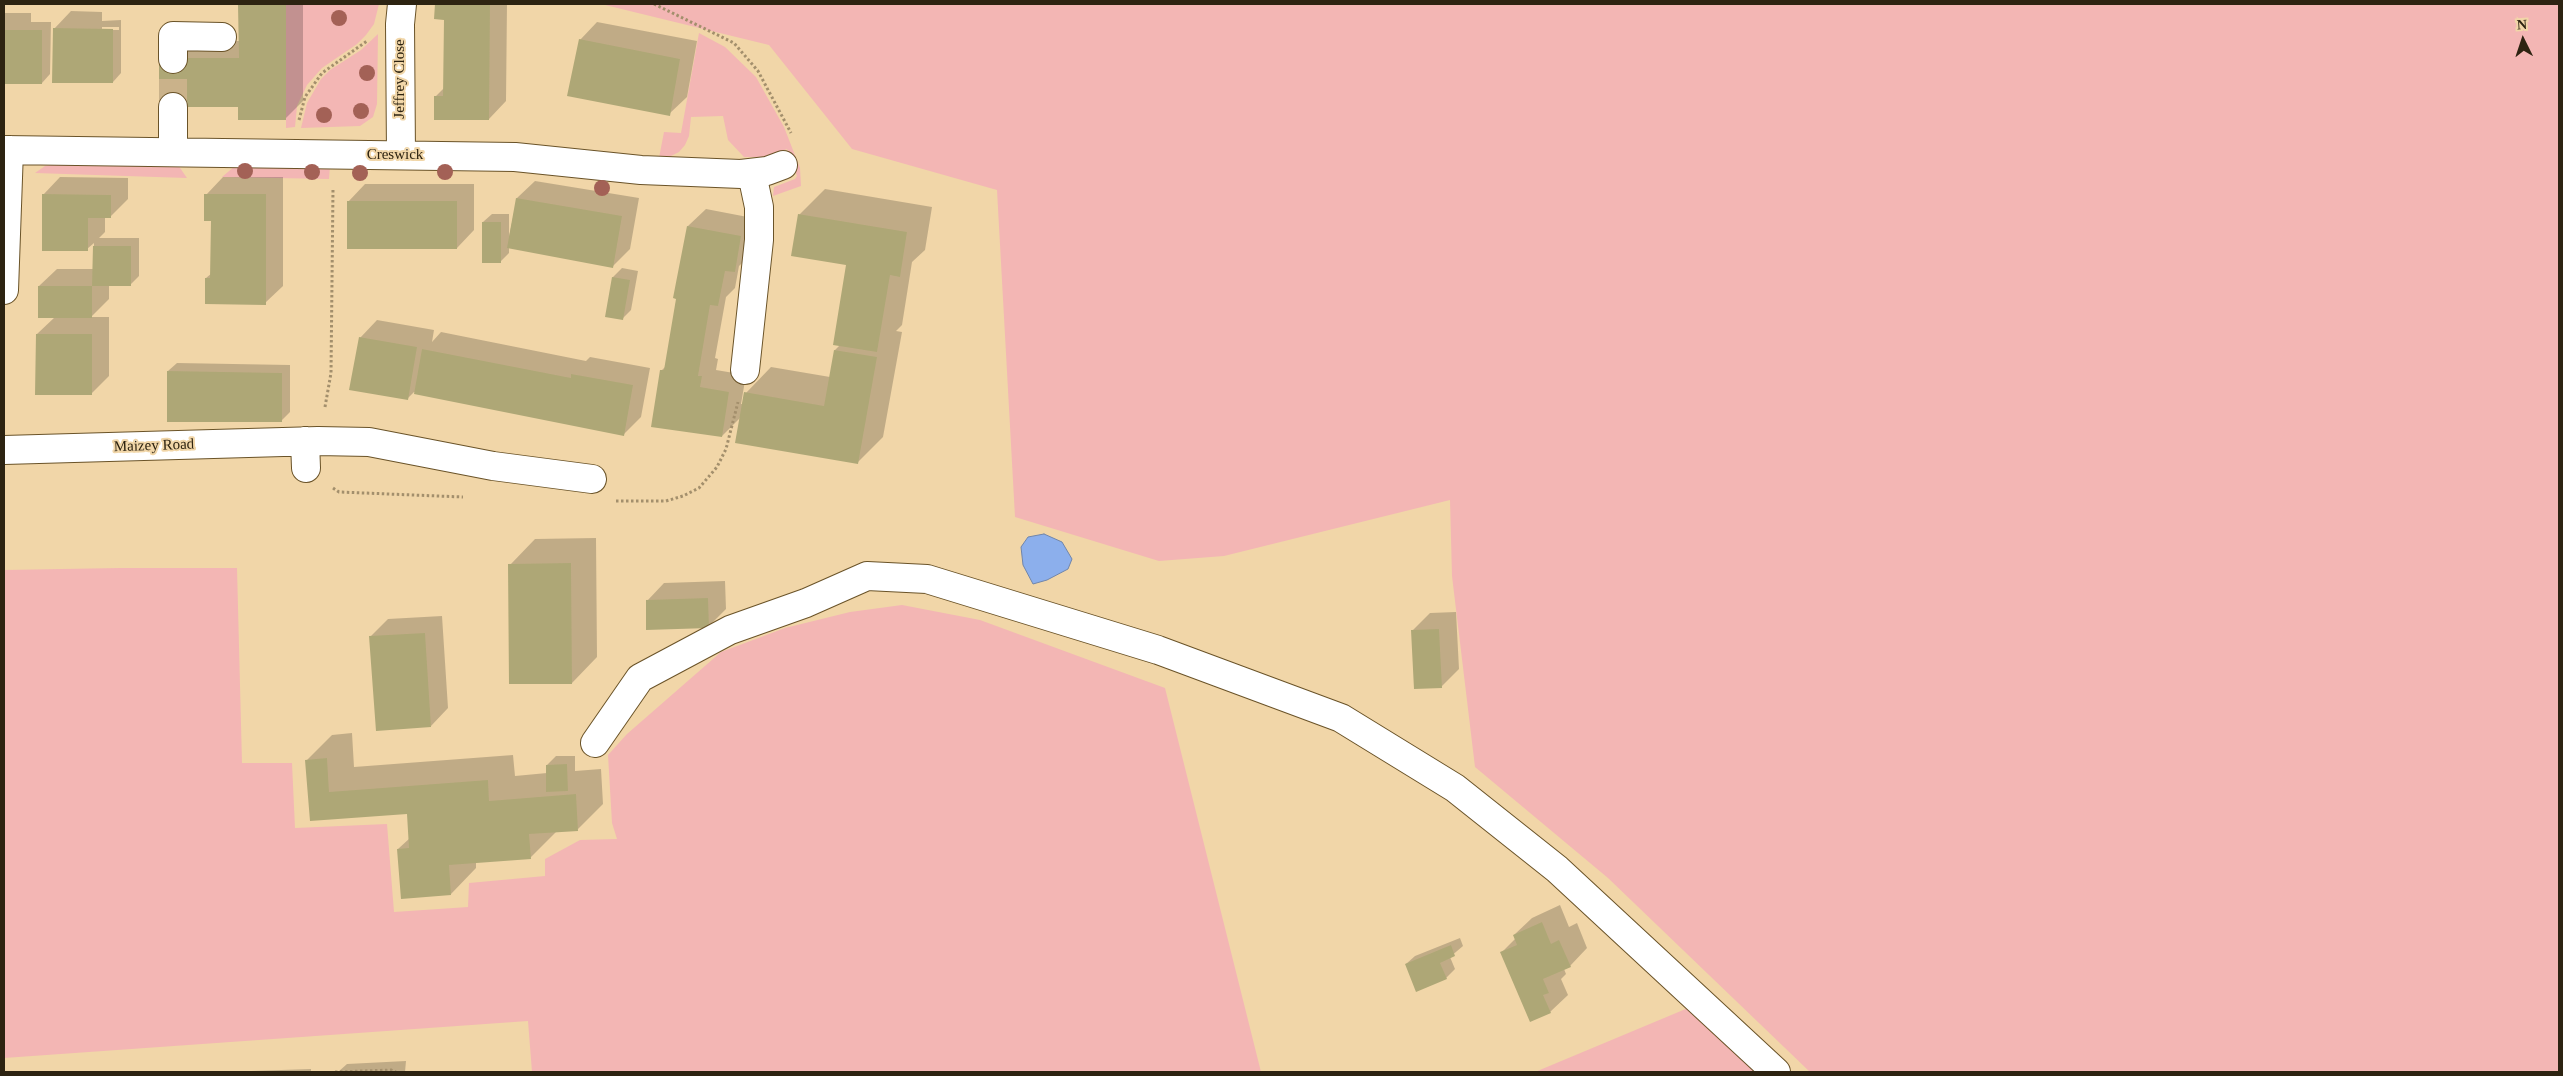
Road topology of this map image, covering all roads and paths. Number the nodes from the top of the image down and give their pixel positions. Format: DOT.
graph roads {
  1 [pos="654,4"];
  2 [pos="401,14"];
  3 [pos="222,37"];
  4 [pos="173,59"];
  5 [pos="173,107"];
  6 [pos="299,126"];
  7 [pos="792,137"];
  8 [pos="7,150"];
  9 [pos="173,152"];
  10 [pos="333,154"];
  11 [pos="400,155"];
  12 [pos="783,165"];
  13 [pos="752,174"];
  14 [pos="4,290"];
  15 [pos="745,370"];
  16 [pos="312,441"];
  17 [pos="4,450"];
  18 [pos="306,468"];
  19 [pos="592,479"];
  20 [pos="594,744"];
  21 [pos="335,1072"];
  22 [pos="396,1072"];
  23 [pos="1776,1072"];
  1 -- 7 [label="path"];
  2 -- 6 [label="path"];
  2 -- 11 [label="street, Jeffrey Close"];
  3 -- 4 [label="street"];
  5 -- 9 [label="street"];
  8 -- 9 [label="street, Creswick"];
  8 -- 14 [label="street"];
  9 -- 10 [label="street, Creswick"];
  10 -- 11 [label="street, Creswick"];
  10 -- 16 [label="path"];
  11 -- 13 [label="street, Creswick"];
  12 -- 13 [label="street, Creswick"];
  13 -- 15 [label="street"];
  16 -- 17 [label="street, Maizey Road"];
  16 -- 18 [label="street"];
  16 -- 19 [label="street, Maizey Road"];
  20 -- 23 [label="street"];
  21 -- 22 [label="path"];
}
